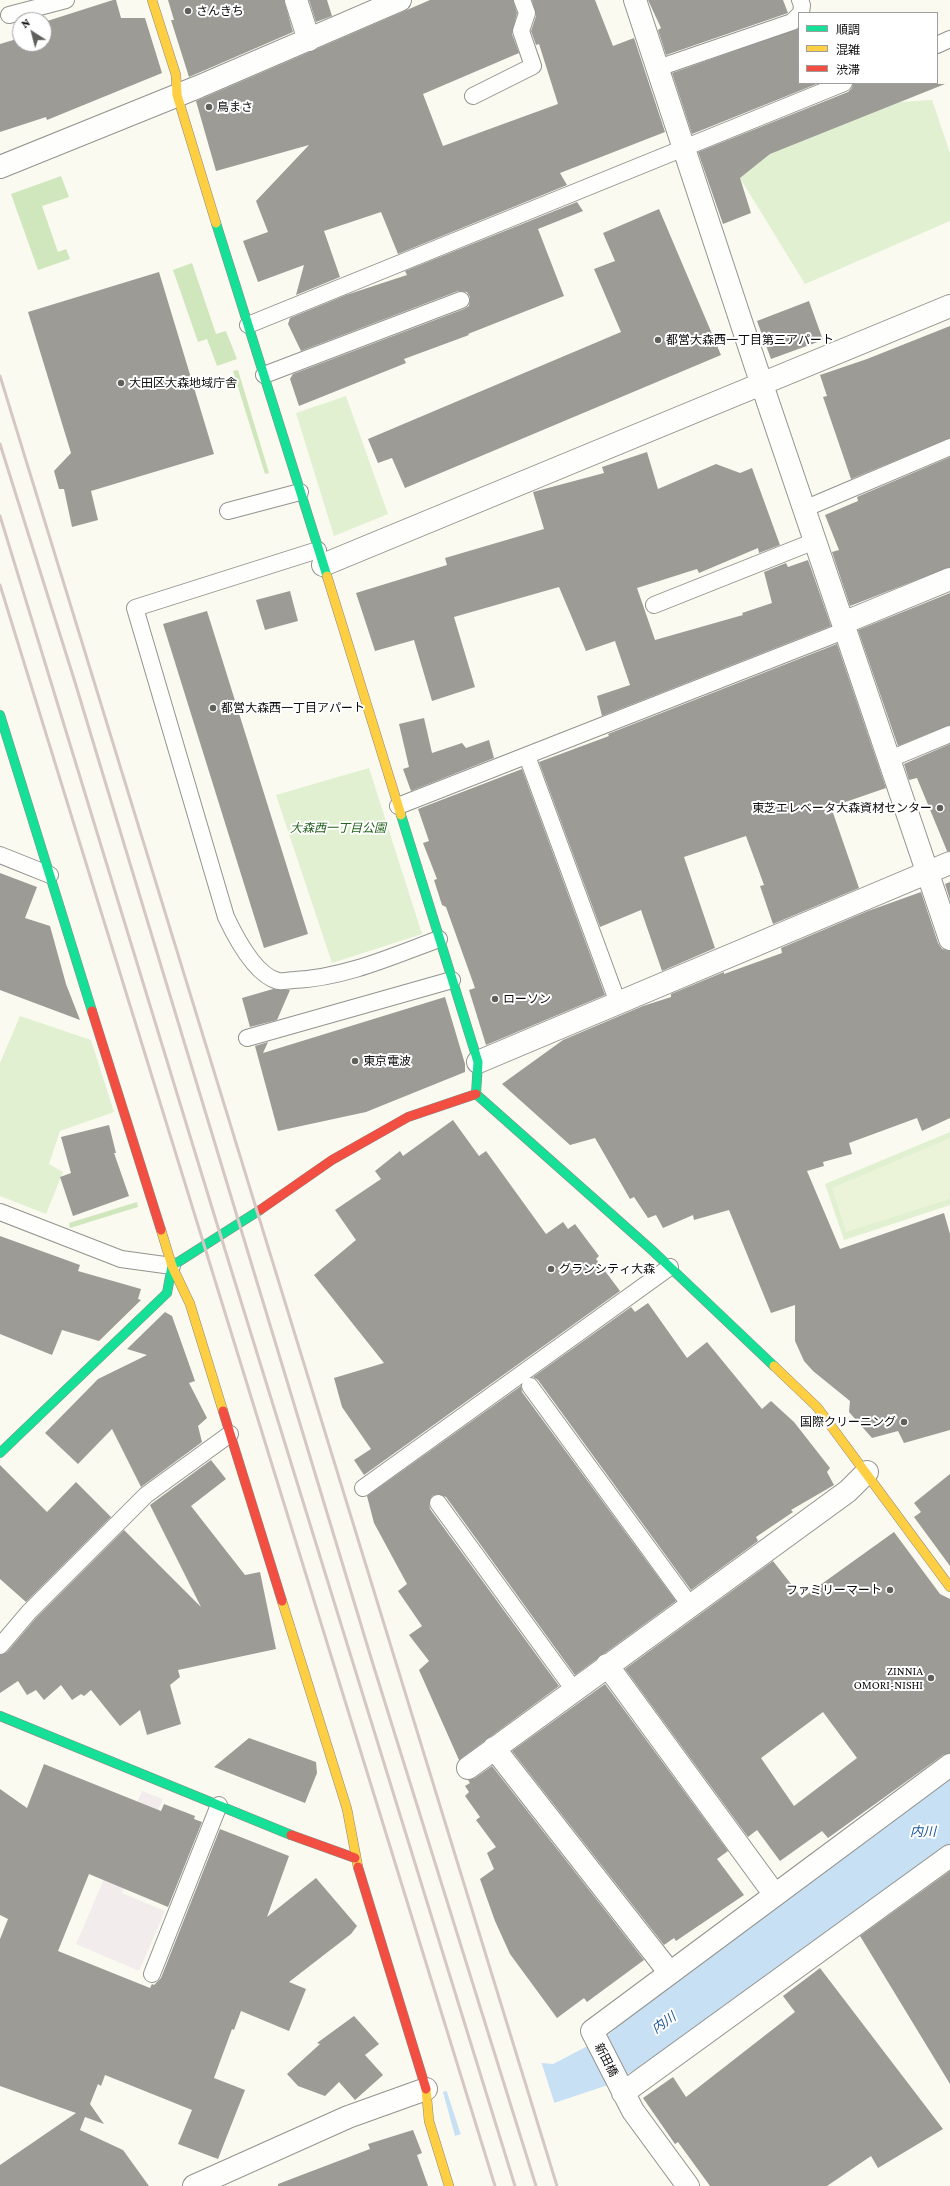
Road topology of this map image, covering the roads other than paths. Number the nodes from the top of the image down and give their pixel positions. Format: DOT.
graph roads {
  1 [pos="66,0"];
  2 [pos="152,0"];
  3 [pos="296,0"];
  4 [pos="400,0"];
  5 [pos="522,0"];
  6 [pos="635,0"];
  7 [pos="798,14"];
  8 [pos="9,16"];
  9 [pos="950,39"];
  10 [pos="309,40"];
  11 [pos="938,45"];
  12 [pos="658,68"];
  13 [pos="842,84"];
  14 [pos="177,95"];
  15 [pos="473,96"];
  16 [pos="684,149"];
  17 [pos="0,167"];
  18 [pos="461,300"];
  19 [pos="950,306"];
  20 [pos="248,325"];
  21 [pos="264,376"];
  22 [pos="762,384"];
  23 [pos="950,447"];
  24 [pos="300,492"];
  25 [pos="804,510"];
  26 [pos="228,511"];
  27 [pos="815,541"];
  28 [pos="321,557"];
  29 [pos="950,579"];
  30 [pos="654,605"];
  31 [pos="844,626"];
  32 [pos="0,715"];
  33 [pos="950,734"];
  34 [pos="4,739"];
  35 [pos="527,756"];
  36 [pos="890,759"];
  37 [pos="398,806"];
  38 [pos="0,855"];
  39 [pos="950,863"];
  40 [pos="928,872"];
  41 [pos="50,875"];
  42 [pos="439,939"];
  43 [pos="950,939"];
  44 [pos="452,980"];
  45 [pos="618,1003"];
  46 [pos="247,1038"];
  47 [pos="478,1062"];
  48 [pos="476,1094"];
  49 [pos="0,1212"];
  50 [pos="172,1266"];
  51 [pos="670,1267"];
  52 [pos="530,1386"];
  53 [pos="230,1434"];
  54 [pos="0,1453"];
  55 [pos="866,1472"];
  56 [pos="363,1488"];
  57 [pos="438,1503"];
  58 [pos="950,1587"];
  59 [pos="690,1605"];
  60 [pos="0,1646"];
  61 [pos="607,1665"];
  62 [pos="574,1690"];
  63 [pos="0,1716"];
  64 [pos="494,1748"];
  65 [pos="950,1765"];
  66 [pos="468,1768"];
  67 [pos="219,1806"];
  68 [pos="950,1856"];
  69 [pos="355,1858"];
  70 [pos="775,1895"];
  71 [pos="670,1973"];
  72 [pos="152,1974"];
  73 [pos="620,2088"];
  74 [pos="426,2089"];
  75 [pos="194,2186"];
  76 [pos="449,2186"];
  77 [pos="688,2186"];
  1 -- 8 [label="lane"];
  2 -- 14 [label="street"];
  3 -- 10 [label="street"];
  4 -- 10 [label="street"];
  5 -- 15 [label="lane"];
  6 -- 12 [label="street"];
  7 -- 12 [label="lane"];
  9 -- 11 [label="lane"];
  10 -- 14 [label="street"];
  12 -- 16 [label="street"];
  13 -- 16 [label="lane"];
  14 -- 17 [label="street"];
  14 -- 20 [label="street"];
  16 -- 20 [label="lane"];
  16 -- 22 [label="street"];
  18 -- 21 [label="lane"];
  19 -- 22 [label="street"];
  20 -- 21 [label="street"];
  21 -- 24 [label="street"];
  22 -- 25 [label="street"];
  22 -- 28 [label="street"];
  23 -- 25 [label="lane"];
  24 -- 26 [label="lane"];
  24 -- 28 [label="street"];
  25 -- 27 [label="street"];
  27 -- 30 [label="lane"];
  27 -- 31 [label="street"];
  28 -- 37 [label="street"];
  28 -- 42 [label="lane"];
  29 -- 31 [label="street"];
  31 -- 35 [label="lane"];
  31 -- 36 [label="street"];
  32 -- 34 [label="street"];
  33 -- 36 [label="lane"];
  34 -- 41 [label="street"];
  35 -- 37 [label="lane"];
  35 -- 45 [label="lane"];
  36 -- 40 [label="street"];
  37 -- 42 [label="street"];
  38 -- 41 [label="lane"];
  39 -- 40 [label="street"];
  40 -- 43 [label="street"];
  40 -- 45 [label="street"];
  41 -- 50 [label="street"];
  42 -- 44 [label="street"];
  44 -- 46 [label="lane"];
  44 -- 47 [label="street"];
  45 -- 47 [label="street"];
  47 -- 48 [label="street"];
  48 -- 50 [label="street"];
  48 -- 51 [label="street"];
  49 -- 50 [label="lane"];
  50 -- 53 [label="street"];
  50 -- 54 [label="street"];
  51 -- 55 [label="street"];
  51 -- 56 [label="lane"];
  52 -- 59 [label="lane"];
  53 -- 60 [label="lane"];
  53 -- 69 [label="street"];
  55 -- 58 [label="street"];
  55 -- 59 [label="street"];
  57 -- 62 [label="lane"];
  59 -- 61 [label="street"];
  61 -- 62 [label="street"];
  61 -- 70 [label="street"];
  62 -- 64 [label="street"];
  63 -- 67 [label="street"];
  64 -- 66 [label="street"];
  64 -- 71 [label="street"];
  65 -- 70 [label="street"];
  67 -- 69 [label="street"];
  67 -- 72 [label="lane"];
  68 -- 73 [label="street"];
  69 -- 74 [label="street"];
  70 -- 71 [label="street"];
  71 -- 73 [label="street, 新田橋"];
  73 -- 77 [label="street, 新田橋"];
  74 -- 75 [label="street"];
  74 -- 76 [label="street"];
}
